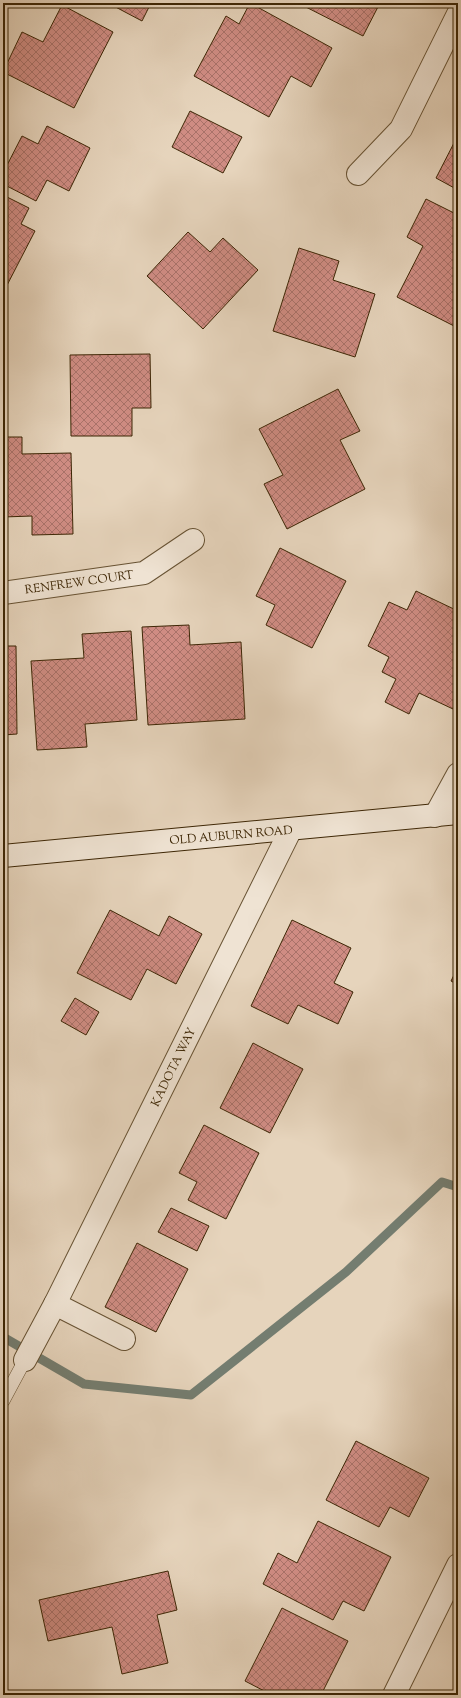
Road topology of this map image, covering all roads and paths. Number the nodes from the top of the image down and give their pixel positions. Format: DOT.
graph roads {
  1 [pos="458,14"];
  2 [pos="358,174"];
  3 [pos="193,540"];
  4 [pos="3,593"];
  5 [pos="458,774"];
  6 [pos="458,813"];
  7 [pos="435,816"];
  8 [pos="291,830"];
  9 [pos="3,856"];
  10 [pos="55,1304"];
  11 [pos="124,1339"];
  12 [pos="25,1360"];
  13 [pos="3,1401"];
  14 [pos="458,1565"];
  15 [pos="394,1695"];
  1 -- 2 [label="street"];
  3 -- 4 [label="street, RENFREW COURT"];
  5 -- 7 [label="street"];
  6 -- 7 [label="street, OLD AUBURN ROAD"];
  7 -- 8 [label="street, OLD AUBURN ROAD"];
  8 -- 9 [label="street, OLD AUBURN ROAD"];
  8 -- 10 [label="street, KADOTA WAY"];
  10 -- 11 [label="street"];
  10 -- 12 [label="street, KADOTA WAY"];
  12 -- 13 [label="lane"];
  14 -- 15 [label="street"];
}
